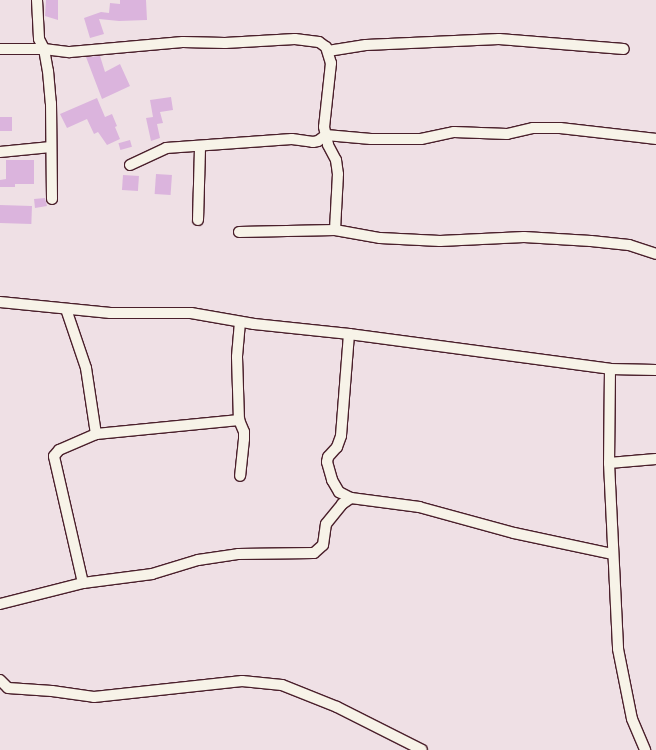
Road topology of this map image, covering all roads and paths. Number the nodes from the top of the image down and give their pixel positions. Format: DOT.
graph roads {
  1 [pos="36,0"];
  2 [pos="0,49"];
  3 [pos="44,49"];
  4 [pos="624,49"];
  5 [pos="328,51"];
  6 [pos="326,135"];
  7 [pos="656,139"];
  8 [pos="51,147"];
  9 [pos="200,147"];
  10 [pos="0,152"];
  11 [pos="130,165"];
  12 [pos="52,199"];
  13 [pos="198,220"];
  14 [pos="335,230"];
  15 [pos="239,232"];
  16 [pos="656,254"];
  17 [pos="0,302"];
  18 [pos="66,309"];
  19 [pos="240,322"];
  20 [pos="349,334"];
  21 [pos="610,369"];
  22 [pos="656,370"];
  23 [pos="239,420"];
  24 [pos="96,434"];
  25 [pos="656,459"];
  26 [pos="609,463"];
  27 [pos="240,476"];
  28 [pos="350,498"];
  29 [pos="612,554"];
  30 [pos="83,583"];
  31 [pos="0,604"];
  32 [pos="0,680"];
  33 [pos="422,750"];
  34 [pos="645,750"];
  1 -- 3 [label="street"];
  2 -- 3 [label="street"];
  3 -- 5 [label="street"];
  3 -- 8 [label="street"];
  4 -- 5 [label="street"];
  5 -- 6 [label="street"];
  6 -- 7 [label="street"];
  6 -- 9 [label="street"];
  6 -- 14 [label="street"];
  8 -- 10 [label="street"];
  8 -- 12 [label="street"];
  9 -- 11 [label="street"];
  9 -- 13 [label="street"];
  14 -- 15 [label="street"];
  14 -- 16 [label="street"];
  17 -- 18 [label="street"];
  18 -- 19 [label="street"];
  18 -- 24 [label="street"];
  19 -- 20 [label="street"];
  19 -- 23 [label="street"];
  20 -- 21 [label="street"];
  20 -- 28 [label="street"];
  21 -- 22 [label="street"];
  21 -- 26 [label="street"];
  23 -- 24 [label="street"];
  23 -- 27 [label="street"];
  24 -- 30 [label="street"];
  25 -- 26 [label="street"];
  26 -- 29 [label="street"];
  28 -- 29 [label="street"];
  28 -- 30 [label="street"];
  29 -- 34 [label="street"];
  30 -- 31 [label="street"];
  32 -- 33 [label="street"];
}
